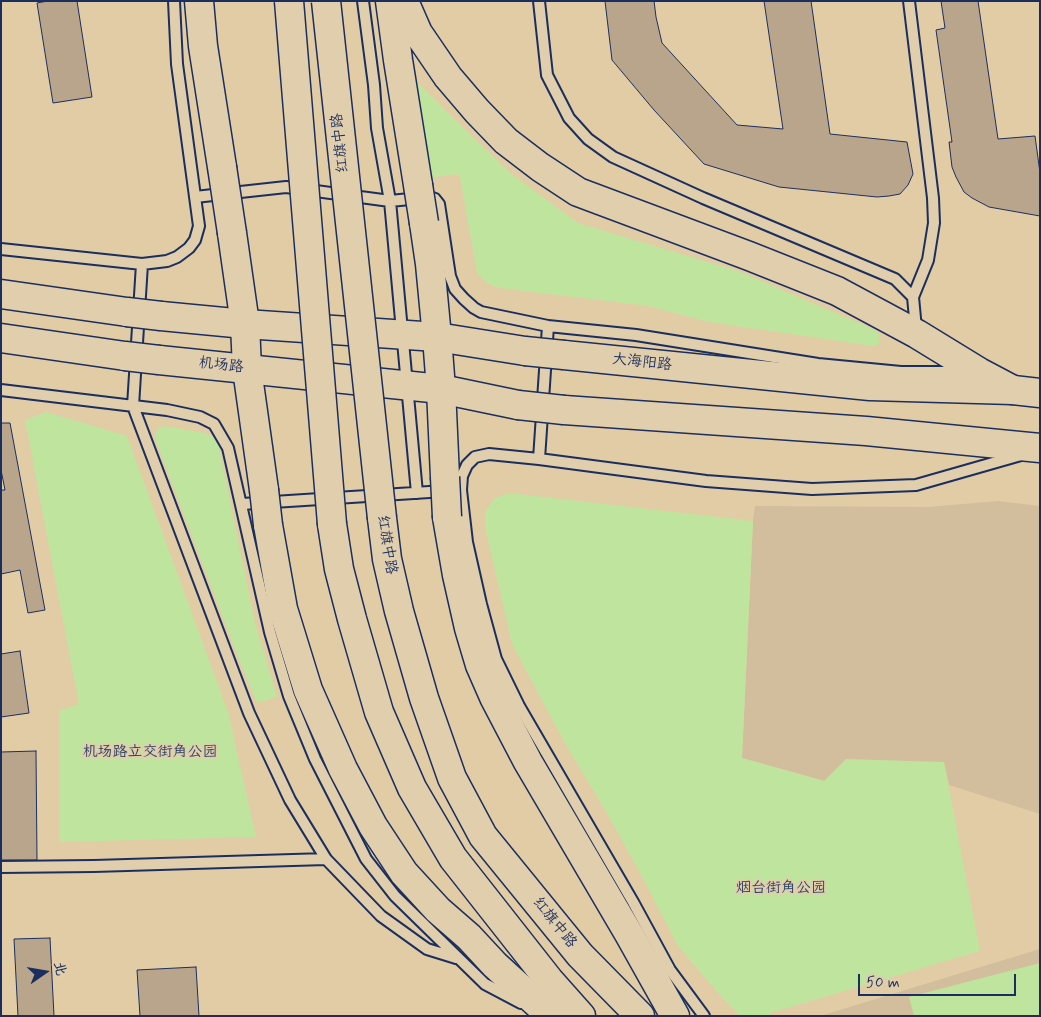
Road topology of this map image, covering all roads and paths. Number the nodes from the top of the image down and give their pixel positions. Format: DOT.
graph roads {
  1 [pos="174,1"];
  2 [pos="199,1"];
  3 [pos="289,1"];
  4 [pos="326,1"];
  5 [pos="363,1"];
  6 [pos="390,1"];
  7 [pos="404,1"];
  8 [pos="539,1"];
  9 [pos="909,1"];
  10 [pos="195,198"];
  11 [pos="390,202"];
  12 [pos="1,249"];
  13 [pos="142,264"];
  14 [pos="1,294"];
  15 [pos="913,297"];
  16 [pos="245,324"];
  17 [pos="548,326"];
  18 [pos="917,334"];
  19 [pos="436,337"];
  20 [pos="1,338"];
  21 [pos="247,369"];
  22 [pos="979,372"];
  23 [pos="441,389"];
  24 [pos="1,390"];
  25 [pos="1027,392"];
  26 [pos="133,406"];
  27 [pos="1040,449"];
  28 [pos="539,459"];
  29 [pos="453,484"];
  30 [pos="417,493"];
  31 [pos="253,497"];
  32 [pos="326,859"];
  33 [pos="1,867"];
  34 [pos="460,959"];
  35 [pos="546,1016"];
  36 [pos="551,1016"];
  37 [pos="582,1016"];
  38 [pos="640,1016"];
  39 [pos="675,1016"];
  40 [pos="704,1016"];
  1 -- 10 [label="lane"];
  2 -- 16 [label="main road, bridge"];
  3 -- 37 [label="main road, bridge"];
  4 -- 38 [label="main road, 红旗中路, bridge"];
  5 -- 11 [label="lane"];
  6 -- 19 [label="main road, bridge"];
  7 -- 18 [label="main road"];
  8 -- 15 [label="lane"];
  9 -- 15 [label="lane"];
  10 -- 11 [label="lane"];
  10 -- 13 [label="lane"];
  11 -- 17 [label="lane"];
  11 -- 30 [label="lane"];
  12 -- 13 [label="lane"];
  13 -- 26 [label="lane"];
  14 -- 16 [label="main road, bridge"];
  15 -- 18 [label="lane"];
  16 -- 19 [label="main road, 大海阳路"];
  16 -- 21 [label="main road"];
  17 -- 22 [label="lane"];
  17 -- 28 [label="lane"];
  18 -- 22 [label="main road"];
  19 -- 23 [label="main road"];
  19 -- 25 [label="main road, 大海阳路, bridge"];
  20 -- 21 [label="main road, 机场路, bridge"];
  21 -- 23 [label="main road, 机场路"];
  21 -- 31 [label="main road"];
  22 -- 25 [label="main road"];
  23 -- 27 [label="main road, bridge"];
  23 -- 29 [label="main road"];
  24 -- 26 [label="lane"];
  26 -- 31 [label="lane"];
  26 -- 32 [label="lane"];
  27 -- 28 [label="lane"];
  28 -- 29 [label="lane"];
  29 -- 30 [label="lane"];
  29 -- 39 [label="main road, bridge"];
  29 -- 40 [label="lane"];
  30 -- 31 [label="lane"];
  31 -- 34 [label="lane"];
  31 -- 36 [label="main road, bridge"];
  32 -- 33 [label="lane"];
  32 -- 34 [label="lane"];
  34 -- 35 [label="lane"];
}
